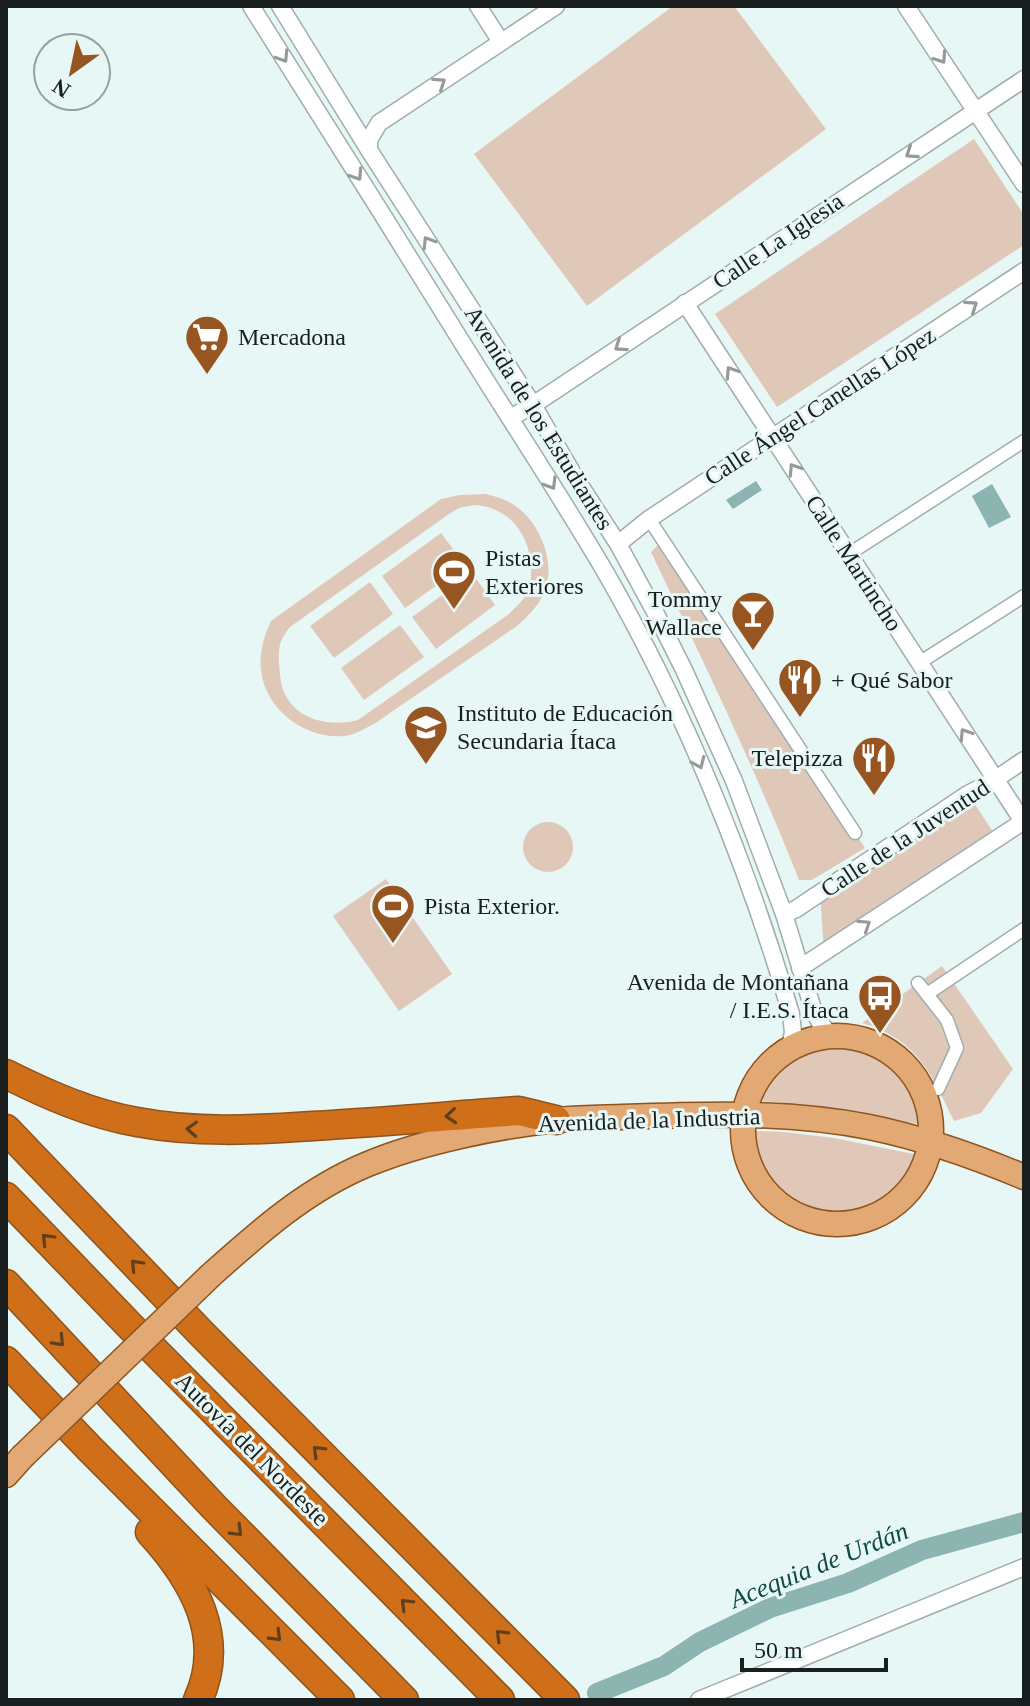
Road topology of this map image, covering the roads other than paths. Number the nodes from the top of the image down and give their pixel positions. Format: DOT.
graph roads {
  1 [pos="251,6"];
  2 [pos="280,6"];
  3 [pos="478,6"];
  4 [pos="556,6"];
  5 [pos="906,6"];
  6 [pos="501,42"];
  7 [pos="1024,79"];
  8 [pos="976,110"];
  9 [pos="369,150"];
  10 [pos="1024,184"];
  11 [pos="1024,271"];
  12 [pos="685,303"];
  13 [pos="533,405"];
  14 [pos="510,418"];
  15 [pos="774,437"];
  16 [pos="1024,441"];
  17 [pos="649,519"];
  18 [pos="618,544"];
  19 [pos="849,554"];
  20 [pos="1024,596"];
  21 [pos="919,663"];
  22 [pos="1024,760"];
  23 [pos="996,779"];
  24 [pos="1024,822"];
  25 [pos="855,833"];
  26 [pos="730,835"];
  27 [pos="761,849"];
  28 [pos="784,914"];
  29 [pos="1024,929"];
  30 [pos="800,968"];
  31 [pos="832,1037"];
  32 [pos="790,1049"];
  33 [pos="6,1074"];
  34 [pos="938,1089"];
  35 [pos="742,1115"];
  36 [pos="556,1120"];
  37 [pos="6,1129"];
  38 [pos="930,1142"];
  39 [pos="1024,1177"];
  40 [pos="6,1197"];
  41 [pos="6,1284"];
  42 [pos="6,1361"];
  43 [pos="89,1448"];
  44 [pos="14,1466"];
  45 [pos="1024,1567"];
  46 [pos="562,1697"];
  47 [pos="198,1700"];
  48 [pos="340,1700"];
  49 [pos="404,1700"];
  50 [pos="500,1700"];
  51 [pos="699,1700"];
  1 -- 14 [label="street, Avenida de los Estudiantes, one-way"];
  2 -- 9 [label="street, Avenida de los Estudiantes"];
  3 -- 6 [label="street"];
  4 -- 6 [label="street"];
  5 -- 8 [label="street, one-way"];
  9 -- 6 [label="street, one-way"];
  7 -- 8 [label="street, Calle La Iglesia"];
  8 -- 10 [label="street"];
  8 -- 12 [label="street, Calle La Iglesia, one-way"];
  13 -- 9 [label="street, Avenida de los Estudiantes, one-way"];
  15 -- 11 [label="street, Calle Ángel Canellas López, one-way"];
  12 -- 13 [label="street, Calle La Iglesia, one-way"];
  15 -- 12 [label="street, Calle Martincho, one-way"];
  13 -- 14 [label="street, Calle La Iglesia"];
  13 -- 18 [label="street, Avenida de los Estudiantes"];
  14 -- 26 [label="street, Avenida de los Estudiantes, one-way"];
  15 -- 17 [label="street, Calle Ángel Canellas López"];
  19 -- 15 [label="street, Calle Martincho, one-way"];
  16 -- 19 [label="street"];
  17 -- 18 [label="street, Calle Ángel Canellas López"];
  17 -- 25 [label="street"];
  18 -- 27 [label="street, Avenida de los Estudiantes"];
  19 -- 21 [label="street, Calle Martincho"];
  20 -- 21 [label="street"];
  23 -- 21 [label="street, Calle Martincho, one-way"];
  22 -- 23 [label="street, Calle de la Juventud"];
  23 -- 24 [label="street, Calle Martincho"];
  23 -- 28 [label="street, Calle de la Juventud"];
  30 -- 24 [label="street, one-way"];
  26 -- 27 [label="street"];
  26 -- 32 [label="street, Avenida de los Estudiantes"];
  27 -- 28 [label="street, Avenida de los Estudiantes"];
  28 -- 30 [label="street, Avenida de los Estudiantes"];
  29 -- 34 [label="street"];
  30 -- 31 [label="street, Avenida de los Estudiantes"];
  31 -- 32 [label="main road"];
  31 -- 38 [label="main road"];
  32 -- 35 [label="main road"];
  36 -- 33 [label="highway, one-way"];
  35 -- 36 [label="main road, Avenida de la Industria"];
  35 -- 38 [label="main road, Avenida de la Industria"];
  35 -- 38 [label="main road"];
  36 -- 44 [label="main road, Avenida de la Industria, bridge"];
  46 -- 37 [label="highway, one-way"];
  38 -- 39 [label="main road, Avenida de la Industria"];
  50 -- 40 [label="highway, Autovía del Nordeste, one-way"];
  41 -- 49 [label="highway, one-way"];
  42 -- 43 [label="highway"];
  43 -- 47 [label="highway"];
  43 -- 48 [label="highway, one-way"];
  45 -- 51 [label="street"];
}
